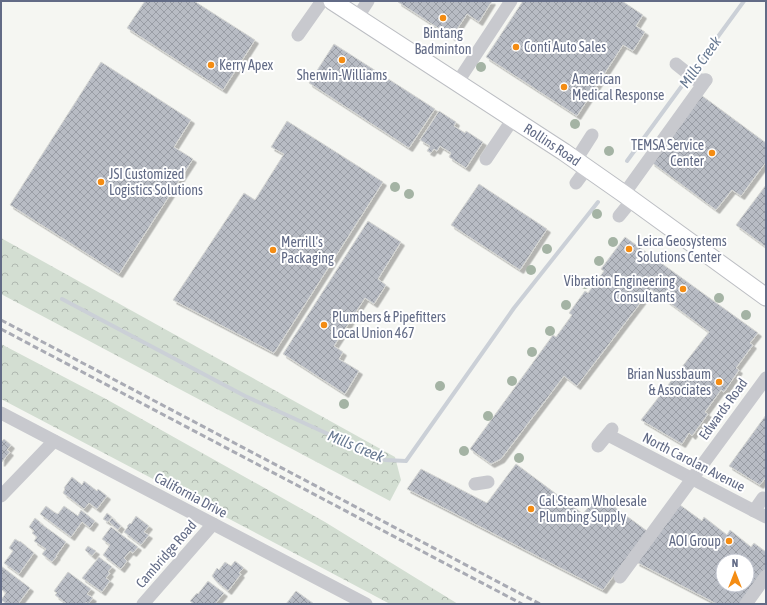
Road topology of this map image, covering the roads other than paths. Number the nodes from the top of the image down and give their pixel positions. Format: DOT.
graph roads {
  1 [pos="322,1"];
  2 [pos="332,1"];
  3 [pos="368,1"];
  4 [pos="511,1"];
  5 [pos="357,18"];
  6 [pos="298,35"];
  7 [pos="676,64"];
  8 [pos="457,83"];
  9 [pos="513,119"];
  10 [pos="592,135"];
  11 [pos="486,159"];
  12 [pos="582,164"];
  13 [pos="576,184"];
  14 [pos="628,197"];
  15 [pos="619,216"];
  16 [pos="766,297"];
  17 [pos="766,378"];
  18 [pos="1,413"];
  19 [pos="54,441"];
  20 [pos="598,446"];
  21 [pos="692,479"];
  22 [pos="488,482"];
  23 [pos="475,484"];
  24 [pos="1,496"];
  25 [pos="763,498"];
  26 [pos="754,511"];
  27 [pos="766,517"];
  28 [pos="213,524"];
  29 [pos="766,576"];
  30 [pos="620,577"];
  31 [pos="362,603"];
  32 [pos="143,604"];
  33 [pos="746,604"];
  1 -- 6 [label="street"];
  2 -- 5 [label="main road, Rollins Road"];
  3 -- 5 [label="street"];
  4 -- 8 [label="street"];
  5 -- 8 [label="main road, Rollins Road"];
  7 -- 14 [label="street"];
  8 -- 9 [label="main road, Rollins Road"];
  9 -- 11 [label="street"];
  9 -- 12 [label="main road, Rollins Road"];
  10 -- 12 [label="street"];
  12 -- 13 [label="street"];
  12 -- 14 [label="main road, Rollins Road"];
  14 -- 15 [label="street"];
  14 -- 16 [label="main road, Rollins Road"];
  17 -- 21 [label="street, Edwards Road"];
  18 -- 19 [label="street, California Drive"];
  19 -- 24 [label="street"];
  19 -- 28 [label="street, California Drive"];
  20 -- 21 [label="street, North Carolan Avenue"];
  21 -- 26 [label="street, North Carolan Avenue"];
  21 -- 30 [label="street, Edwards Road"];
  22 -- 23 [label="street"];
  25 -- 26 [label="street"];
  26 -- 27 [label="street, North Carolan Avenue"];
  28 -- 31 [label="street, California Drive"];
  28 -- 32 [label="street, Cambridge Road"];
  29 -- 33 [label="street"];
}
